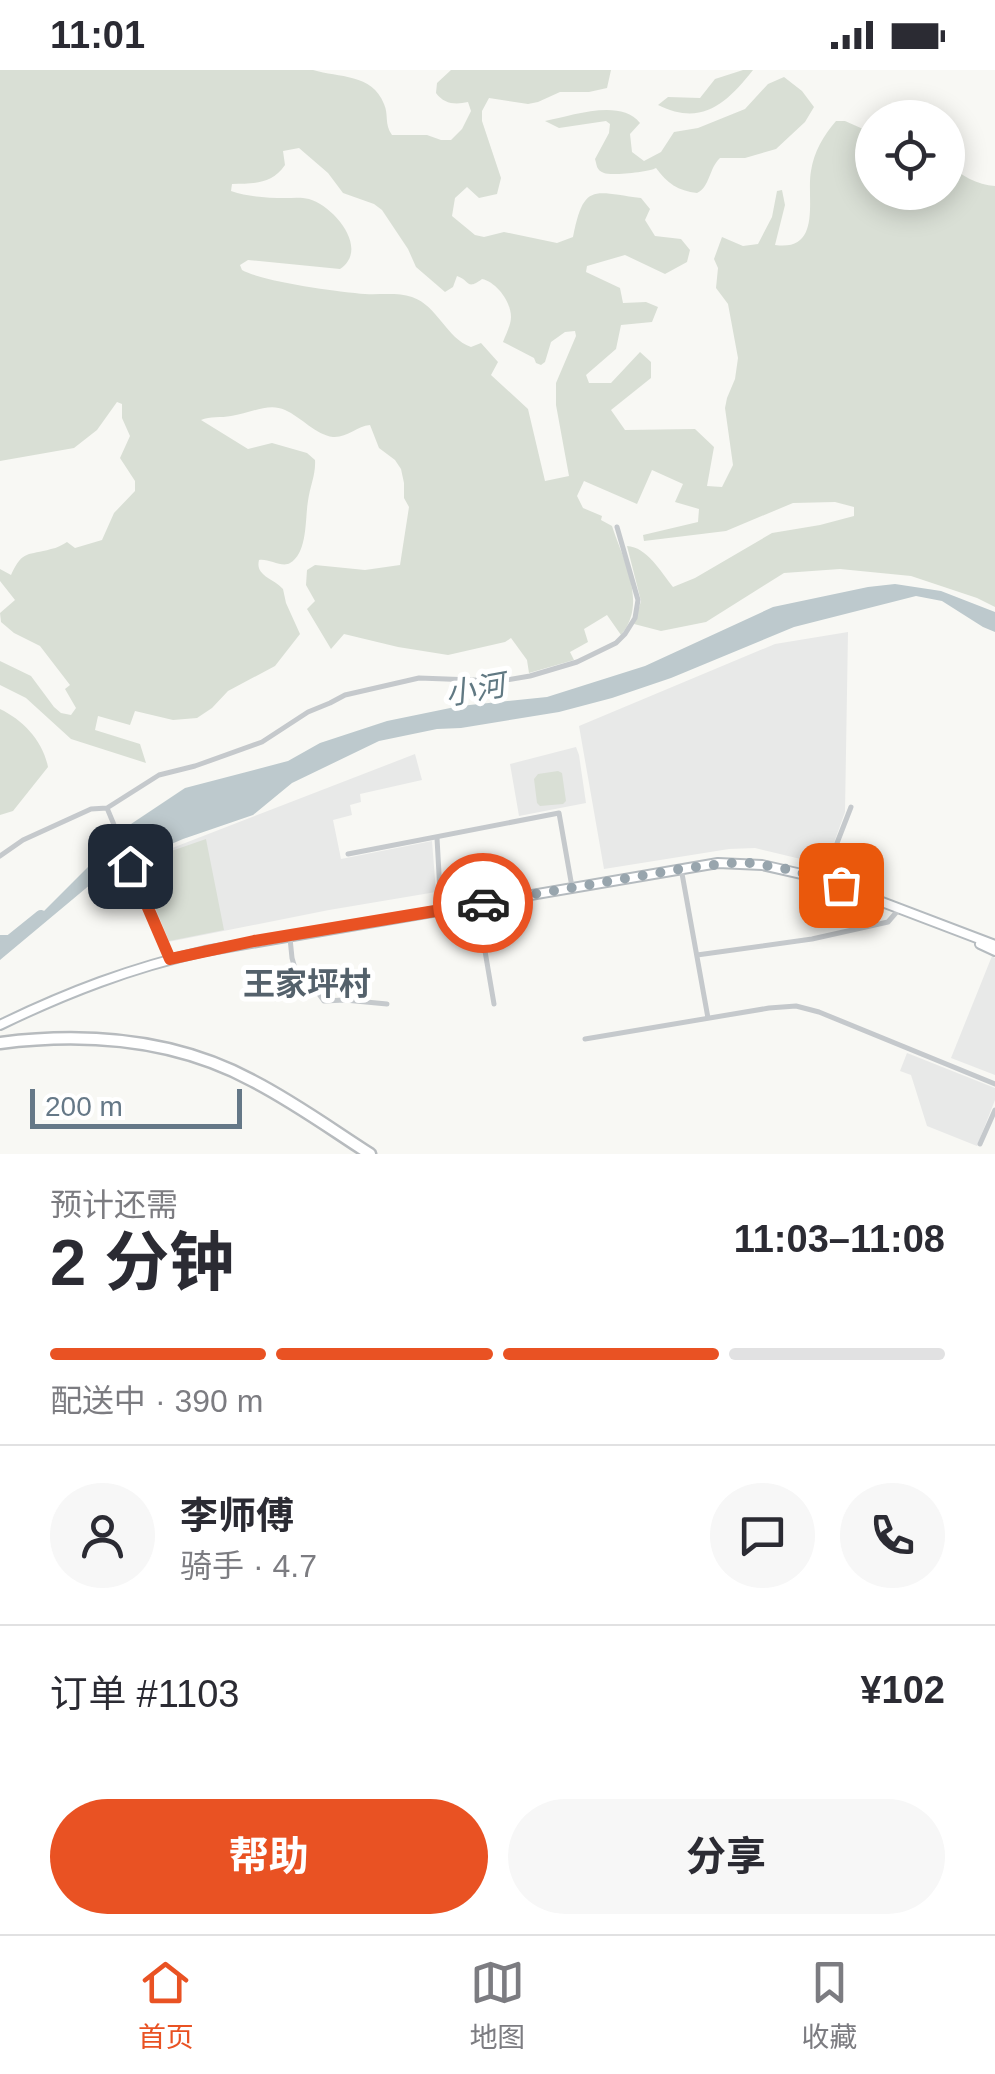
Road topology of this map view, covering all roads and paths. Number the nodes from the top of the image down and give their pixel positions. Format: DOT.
graph roads {
  1 [pos="616,528"];
  2 [pos="850,807"];
  3 [pos="108,812"];
  4 [pos="436,838"];
  5 [pos="348,854"];
  6 [pos="0,856"];
  7 [pos="681,868"];
  8 [pos="824,879"];
  9 [pos="572,887"];
  10 [pos="477,904"];
  11 [pos="900,908"];
  12 [pos="440,910"];
  13 [pos="290,935"];
  14 [pos="995,948"];
  15 [pos="697,956"];
  16 [pos="170,959"];
  17 [pos="387,1004"];
  18 [pos="494,1004"];
  19 [pos="708,1018"];
  20 [pos="0,1026"];
  21 [pos="586,1039"];
  22 [pos="0,1042"];
  23 [pos="995,1084"];
  24 [pos="995,1110"];
  25 [pos="980,1144"];
  26 [pos="370,1154"];
  1 -- 3 [label="street"];
  2 -- 8 [label="street"];
  3 -- 6 [label="street"];
  3 -- 16 [label="street"];
  4 -- 5 [label="street"];
  4 -- 9 [label="street"];
  4 -- 12 [label="street"];
  7 -- 8 [label="main road"];
  7 -- 9 [label="main road"];
  7 -- 15 [label="street"];
  8 -- 11 [label="main road"];
  9 -- 10 [label="main road"];
  10 -- 12 [label="main road"];
  10 -- 18 [label="street"];
  11 -- 14 [label="main road"];
  11 -- 15 [label="street"];
  12 -- 13 [label="main road"];
  13 -- 16 [label="main road"];
  13 -- 17 [label="street"];
  15 -- 19 [label="street"];
  16 -- 20 [label="main road"];
  19 -- 21 [label="street"];
  19 -- 23 [label="street"];
  22 -- 26 [label="highway"];
  24 -- 25 [label="street"];
}
